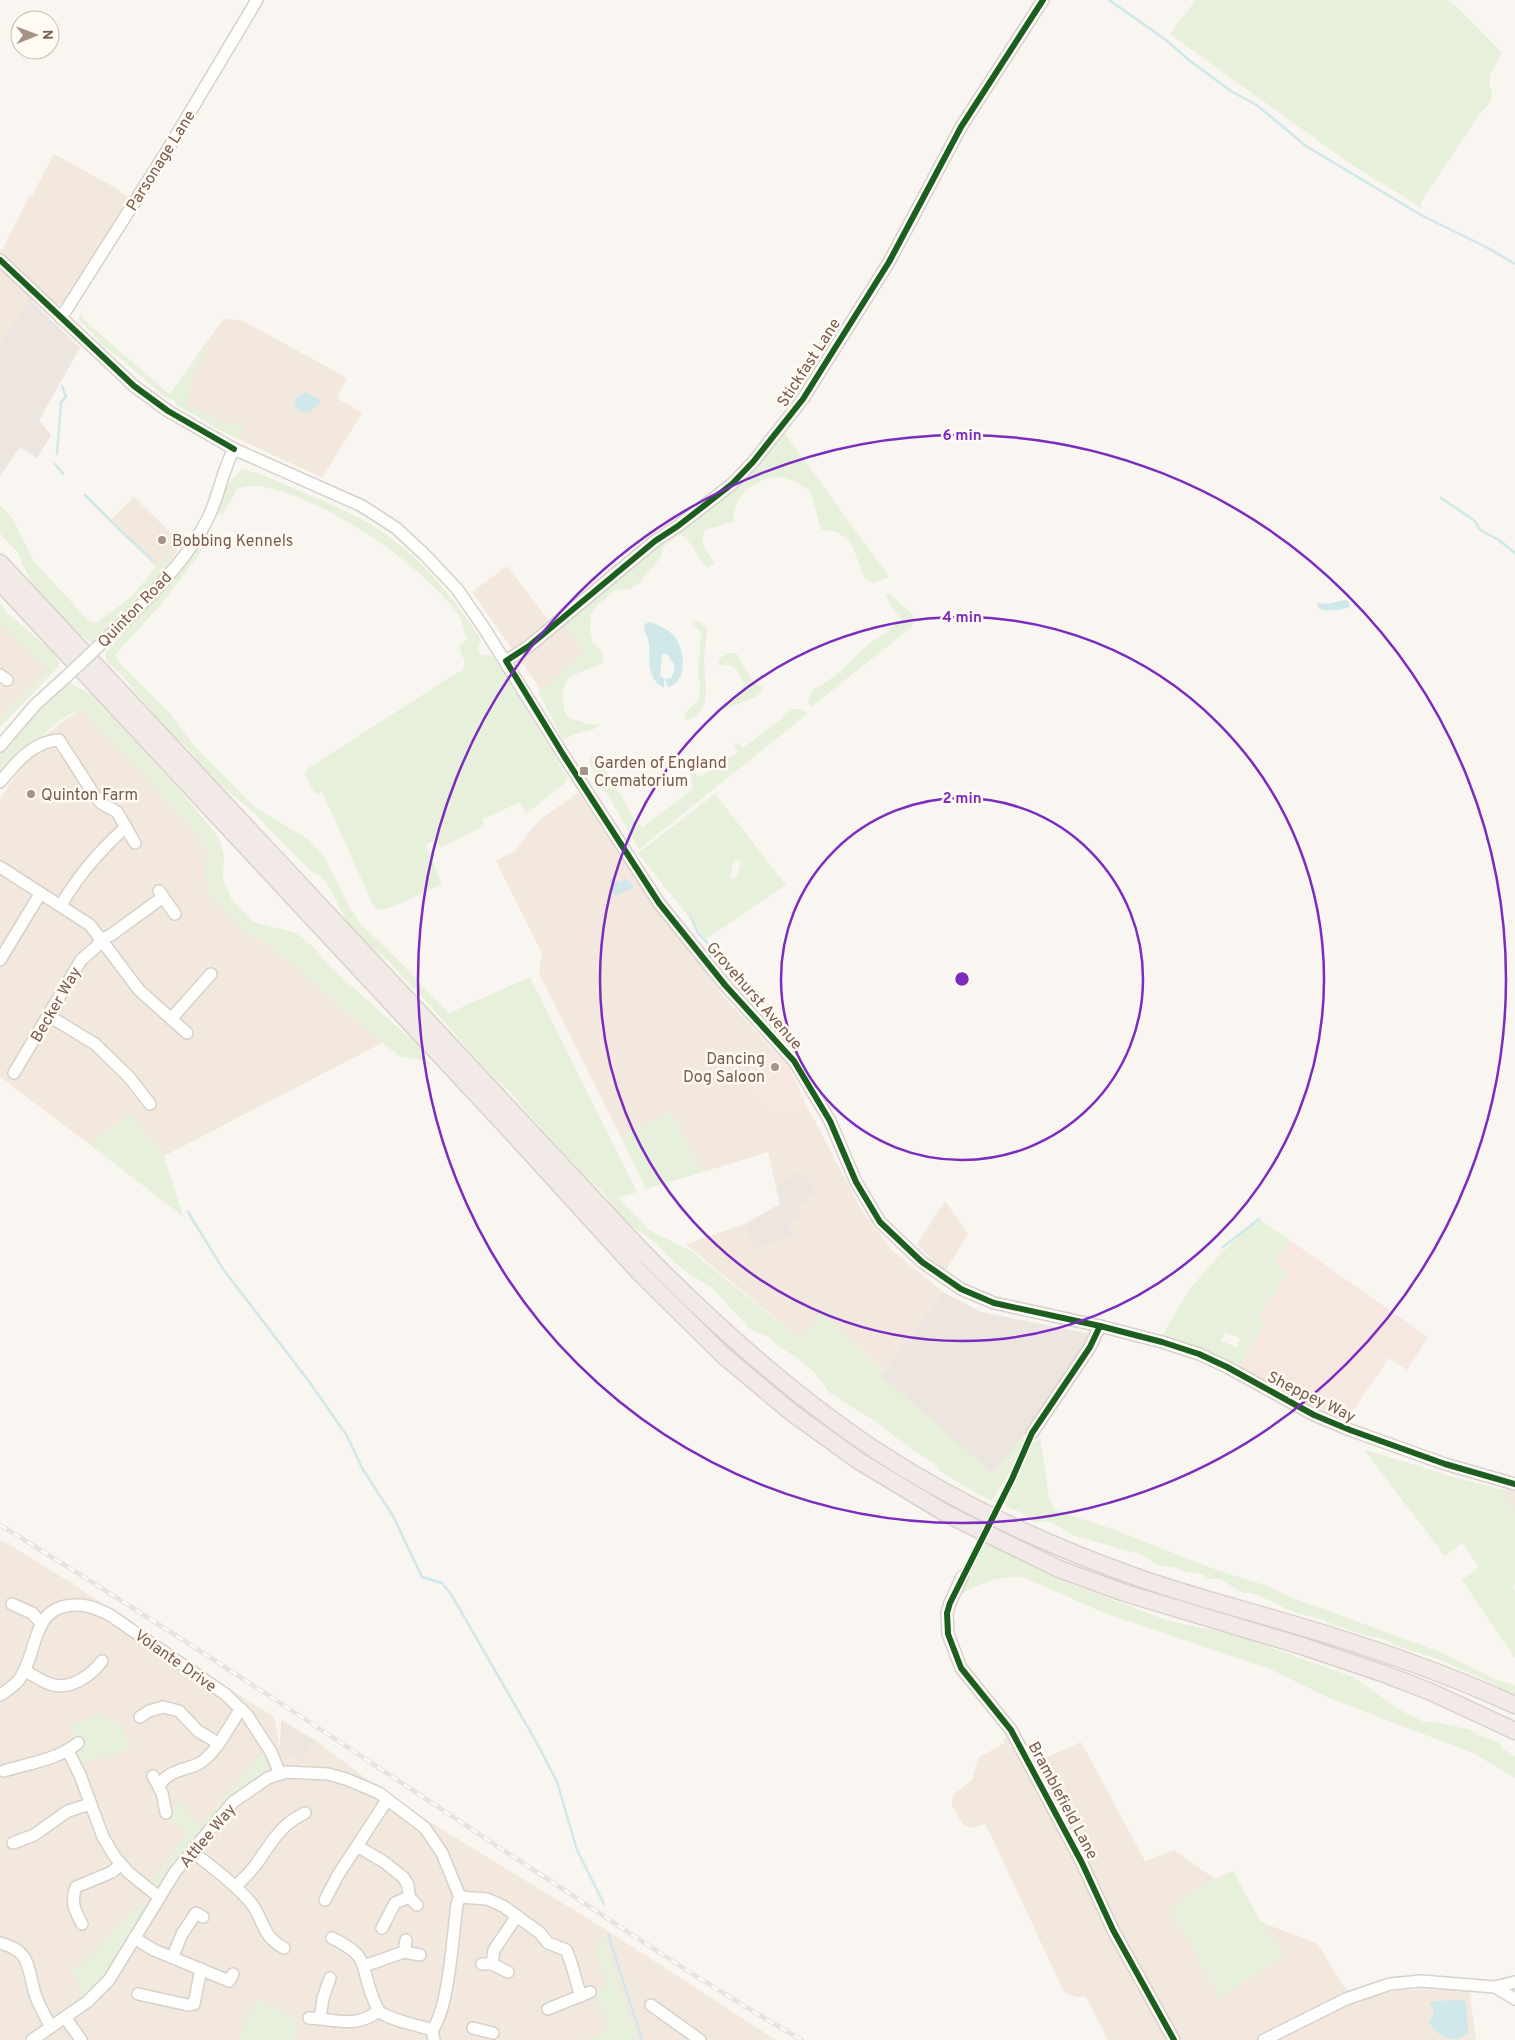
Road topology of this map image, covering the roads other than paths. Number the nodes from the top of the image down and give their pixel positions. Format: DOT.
graph roads {
  1 [pos="257,0"];
  2 [pos="1043,0"];
  3 [pos="0,260"];
  4 [pos="61,318"];
  5 [pos="234,449"];
  6 [pos="0,563"];
  7 [pos="0,582"];
  8 [pos="506,661"];
  9 [pos="0,746"];
  10 [pos="0,782"];
  11 [pos="126,827"];
  12 [pos="135,843"];
  13 [pos="0,867"];
  14 [pos="40,894"];
  15 [pos="61,905"];
  16 [pos="175,914"];
  17 [pos="100,940"];
  18 [pos="0,960"];
  19 [pos="211,974"];
  20 [pos="49,1016"];
  21 [pos="171,1020"];
  22 [pos="186,1033"];
  23 [pos="14,1073"];
  24 [pos="150,1104"];
  25 [pos="1100,1326"];
  26 [pos="1032,1433"];
  27 [pos="1515,1484"];
  28 [pos="962,1577"];
  29 [pos="12,1604"];
  30 [pos="41,1622"];
  31 [pos="102,1661"];
  32 [pos="1406,1662"];
  33 [pos="25,1670"];
  34 [pos="1401,1680"];
  35 [pos="0,1696"];
  36 [pos="1515,1705"];
  37 [pos="241,1709"];
  38 [pos="1515,1711"];
  39 [pos="140,1716"];
  40 [pos="1515,1731"];
  41 [pos="78,1743"];
  42 [pos="218,1743"];
  43 [pos="1515,1744"];
  44 [pos="68,1751"];
  45 [pos="4,1770"];
  46 [pos="280,1774"];
  47 [pos="153,1776"];
  48 [pos="160,1786"];
  49 [pos="386,1800"];
  50 [pos="90,1804"];
  51 [pos="166,1813"];
  52 [pos="305,1813"];
  53 [pos="13,1843"];
  54 [pos="357,1846"];
  55 [pos="193,1852"];
  56 [pos="120,1865"];
  57 [pos="236,1886"];
  58 [pos="324,1892"];
  59 [pos="159,1897"];
  60 [pos="460,1897"];
  61 [pos="202,1916"];
  62 [pos="517,1916"];
  63 [pos="82,1924"];
  64 [pos="382,1928"];
  65 [pos="134,1938"];
  66 [pos="332,1938"];
  67 [pos="406,1940"];
  68 [pos="0,1943"];
  69 [pos="284,1948"];
  70 [pos="404,1952"];
  71 [pos="420,1955"];
  72 [pos="173,1956"];
  73 [pos="364,1966"];
  74 [pos="201,1969"];
  75 [pos="508,1972"];
  76 [pos="233,1974"];
  77 [pos="330,1978"];
  78 [pos="1515,1982"];
  79 [pos="1495,1987"];
  80 [pos="138,1994"];
  81 [pos="1515,1998"];
  82 [pos="650,2005"];
  83 [pos="548,2009"];
  84 [pos="378,2011"];
  85 [pos="65,2017"];
  86 [pos="51,2027"];
  87 [pos="433,2035"];
  88 [pos="32,2040"];
  89 [pos="80,2040"];
  90 [pos="700,2040"];
  91 [pos="1174,2040"];
  92 [pos="1264,2040"];
  1 -- 4 [label="street, Parsonage Lane"];
  2 -- 8 [label="street, Stickfast Lane"];
  3 -- 4 [label="street, Grovehurst Avenue"];
  4 -- 5 [label="street, Grovehurst Avenue"];
  5 -- 8 [label="street, Grovehurst Avenue"];
  5 -- 9 [label="street, Quinton Road, bridge"];
  6 -- 32 [label="highway"];
  7 -- 34 [label="highway"];
  8 -- 25 [label="street, Grovehurst Avenue"];
  10 -- 11 [label="street"];
  11 -- 12 [label="street"];
  11 -- 15 [label="street"];
  13 -- 14 [label="street"];
  14 -- 15 [label="street"];
  14 -- 18 [label="street"];
  15 -- 17 [label="street"];
  16 -- 17 [label="street, Becker Way"];
  17 -- 20 [label="street, Becker Way"];
  17 -- 21 [label="street"];
  19 -- 21 [label="street"];
  20 -- 23 [label="street, Becker Way"];
  20 -- 24 [label="street"];
  21 -- 22 [label="street"];
  25 -- 26 [label="street"];
  25 -- 27 [label="street, Sheppey Way"];
  28 -- 91 [label="street, Bramblefield Lane"];
  29 -- 30 [label="street"];
  30 -- 33 [label="street"];
  30 -- 37 [label="street, Volante Drive"];
  31 -- 33 [label="street"];
  32 -- 36 [label="highway"];
  32 -- 38 [label="highway"];
  33 -- 35 [label="street"];
  34 -- 40 [label="highway"];
  34 -- 43 [label="highway"];
  37 -- 42 [label="street"];
  37 -- 46 [label="street, Volante Drive"];
  39 -- 42 [label="street"];
  41 -- 44 [label="street"];
  42 -- 48 [label="street"];
  44 -- 45 [label="street"];
  44 -- 50 [label="street"];
  46 -- 49 [label="street, Attlee Way"];
  46 -- 55 [label="street, Attlee Way"];
  47 -- 48 [label="street"];
  48 -- 51 [label="street"];
  49 -- 54 [label="street"];
  49 -- 60 [label="street, Attlee Way"];
  50 -- 53 [label="street"];
  50 -- 56 [label="street"];
  52 -- 57 [label="street"];
  54 -- 58 [label="street"];
  54 -- 64 [label="street"];
  55 -- 57 [label="street"];
  55 -- 59 [label="street, Attlee Way"];
  56 -- 59 [label="street"];
  56 -- 63 [label="street"];
  57 -- 69 [label="street"];
  59 -- 65 [label="street, Attlee Way"];
  60 -- 62 [label="street"];
  60 -- 87 [label="street"];
  61 -- 72 [label="street"];
  62 -- 75 [label="street"];
  62 -- 83 [label="street"];
  65 -- 72 [label="street"];
  65 -- 85 [label="street, Attlee Way"];
  66 -- 73 [label="street"];
  67 -- 70 [label="street"];
  68 -- 86 [label="street"];
  70 -- 71 [label="street"];
  70 -- 73 [label="street"];
  72 -- 74 [label="street"];
  73 -- 84 [label="street"];
  74 -- 76 [label="street"];
  74 -- 80 [label="street"];
  77 -- 84 [label="street"];
  78 -- 79 [label="street"];
  79 -- 81 [label="street"];
  79 -- 92 [label="street"];
  82 -- 90 [label="street"];
  84 -- 87 [label="street"];
  85 -- 86 [label="street, Attlee Way"];
  85 -- 89 [label="street"];
  86 -- 88 [label="street, Attlee Way"];
}
